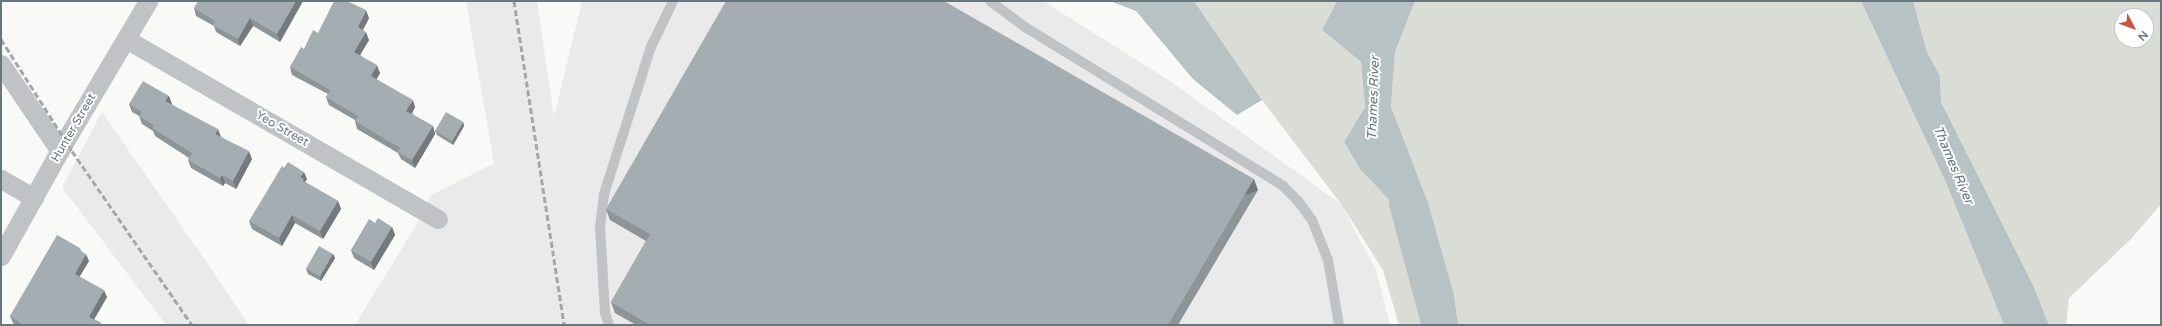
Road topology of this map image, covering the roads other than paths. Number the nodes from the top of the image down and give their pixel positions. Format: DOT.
graph roads {
  1 [pos="148,1"];
  2 [pos="673,1"];
  3 [pos="990,1"];
  4 [pos="126,39"];
  5 [pos="1,64"];
  6 [pos="60,150"];
  7 [pos="1,179"];
  8 [pos="34,198"];
  9 [pos="438,219"];
  10 [pos="1,256"];
  11 [pos="610,325"];
  12 [pos="1339,325"];
  1 -- 4 [label="street, Hunter Street"];
  2 -- 11 [label="lane"];
  3 -- 12 [label="lane"];
  4 -- 6 [label="street, Hunter Street"];
  4 -- 9 [label="street, Yeo Street"];
  5 -- 6 [label="street"];
  6 -- 8 [label="street, Hunter Street"];
  7 -- 8 [label="street"];
  8 -- 10 [label="street, Hunter Street"];
}
